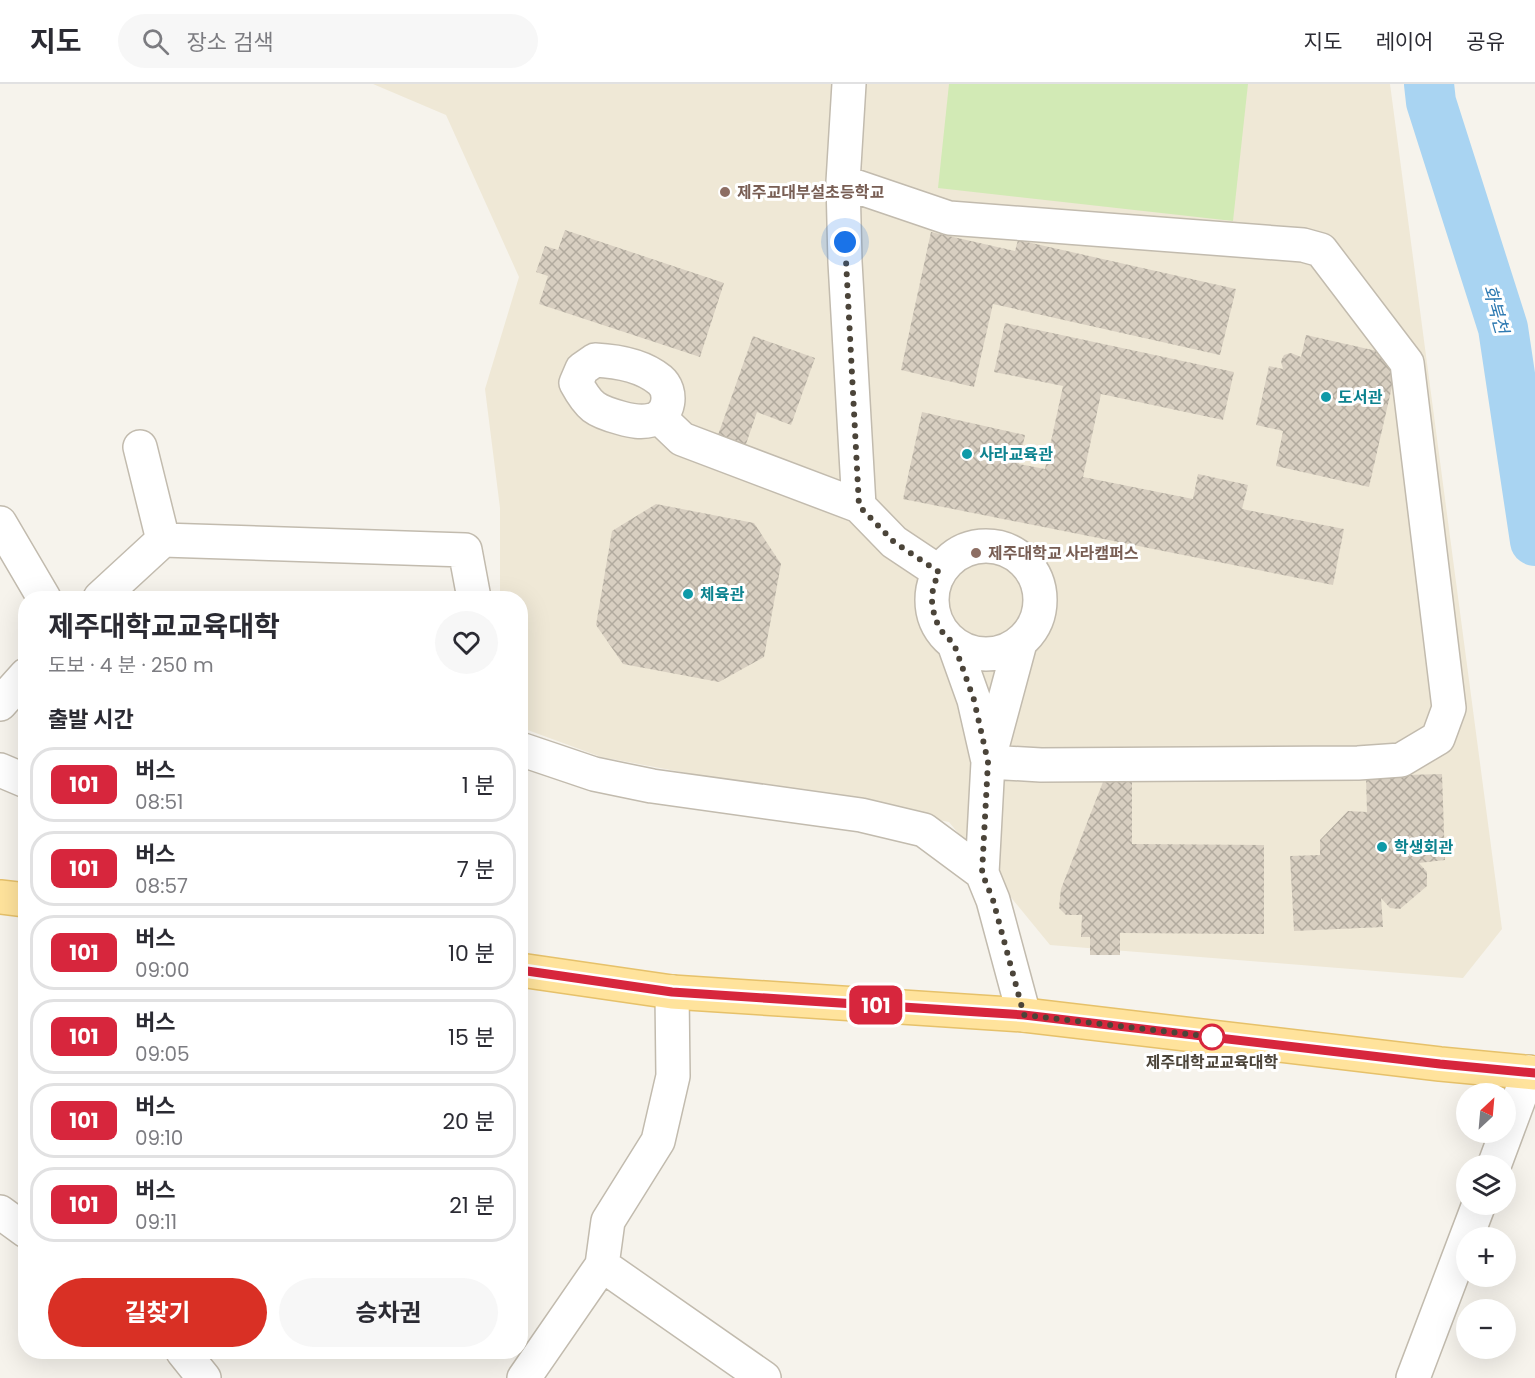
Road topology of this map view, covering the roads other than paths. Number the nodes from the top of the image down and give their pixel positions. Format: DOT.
graph roads {
  1 [pos="849,84"];
  2 [pos="843,182"];
  3 [pos="659,417"];
  4 [pos="140,447"];
  5 [pos="859,506"];
  6 [pos="0,523"];
  7 [pos="163,540"];
  8 [pos="939,572"];
  9 [pos="40,591"];
  10 [pos="108,591"];
  11 [pos="473,591"];
  12 [pos="1020,643"];
  13 [pos="954,644"];
  14 [pos="18,684"];
  15 [pos="0,704"];
  16 [pos="528,752"];
  17 [pos="988,762"];
  18 [pos="0,770"];
  19 [pos="18,778"];
  20 [pos="982,873"];
  21 [pos="0,897"];
  22 [pos="18,899"];
  23 [pos="528,971"];
  24 [pos="672,992"];
  25 [pos="1024,1015"];
  26 [pos="1532,1072"];
  27 [pos="1498,1155"];
  28 [pos="0,1212"];
  29 [pos="1475,1215"];
  30 [pos="18,1225"];
  31 [pos="602,1265"];
  32 [pos="189,1359"];
  33 [pos="204,1378"];
  34 [pos="524,1378"];
  35 [pos="764,1378"];
  36 [pos="1413,1378"];
  1 -- 2 [label="street"];
  2 -- 5 [label="street"];
  2 -- 17 [label="street"];
  3 -- 5 [label="street"];
  4 -- 7 [label="street"];
  5 -- 8 [label="street"];
  6 -- 9 [label="street"];
  7 -- 10 [label="street"];
  7 -- 11 [label="street"];
  8 -- 12 [label="street"];
  8 -- 13 [label="street"];
  12 -- 13 [label="street"];
  12 -- 17 [label="street"];
  13 -- 17 [label="street"];
  14 -- 15 [label="street"];
  16 -- 20 [label="street"];
  17 -- 20 [label="street"];
  18 -- 19 [label="street"];
  20 -- 25 [label="street"];
  21 -- 22 [label="main road"];
  23 -- 24 [label="main road"];
  24 -- 25 [label="main road"];
  24 -- 31 [label="street"];
  25 -- 26 [label="main road"];
  26 -- 27 [label="street"];
  28 -- 30 [label="street"];
  29 -- 36 [label="street"];
  31 -- 34 [label="street"];
  31 -- 35 [label="street"];
  32 -- 33 [label="street"];
}
